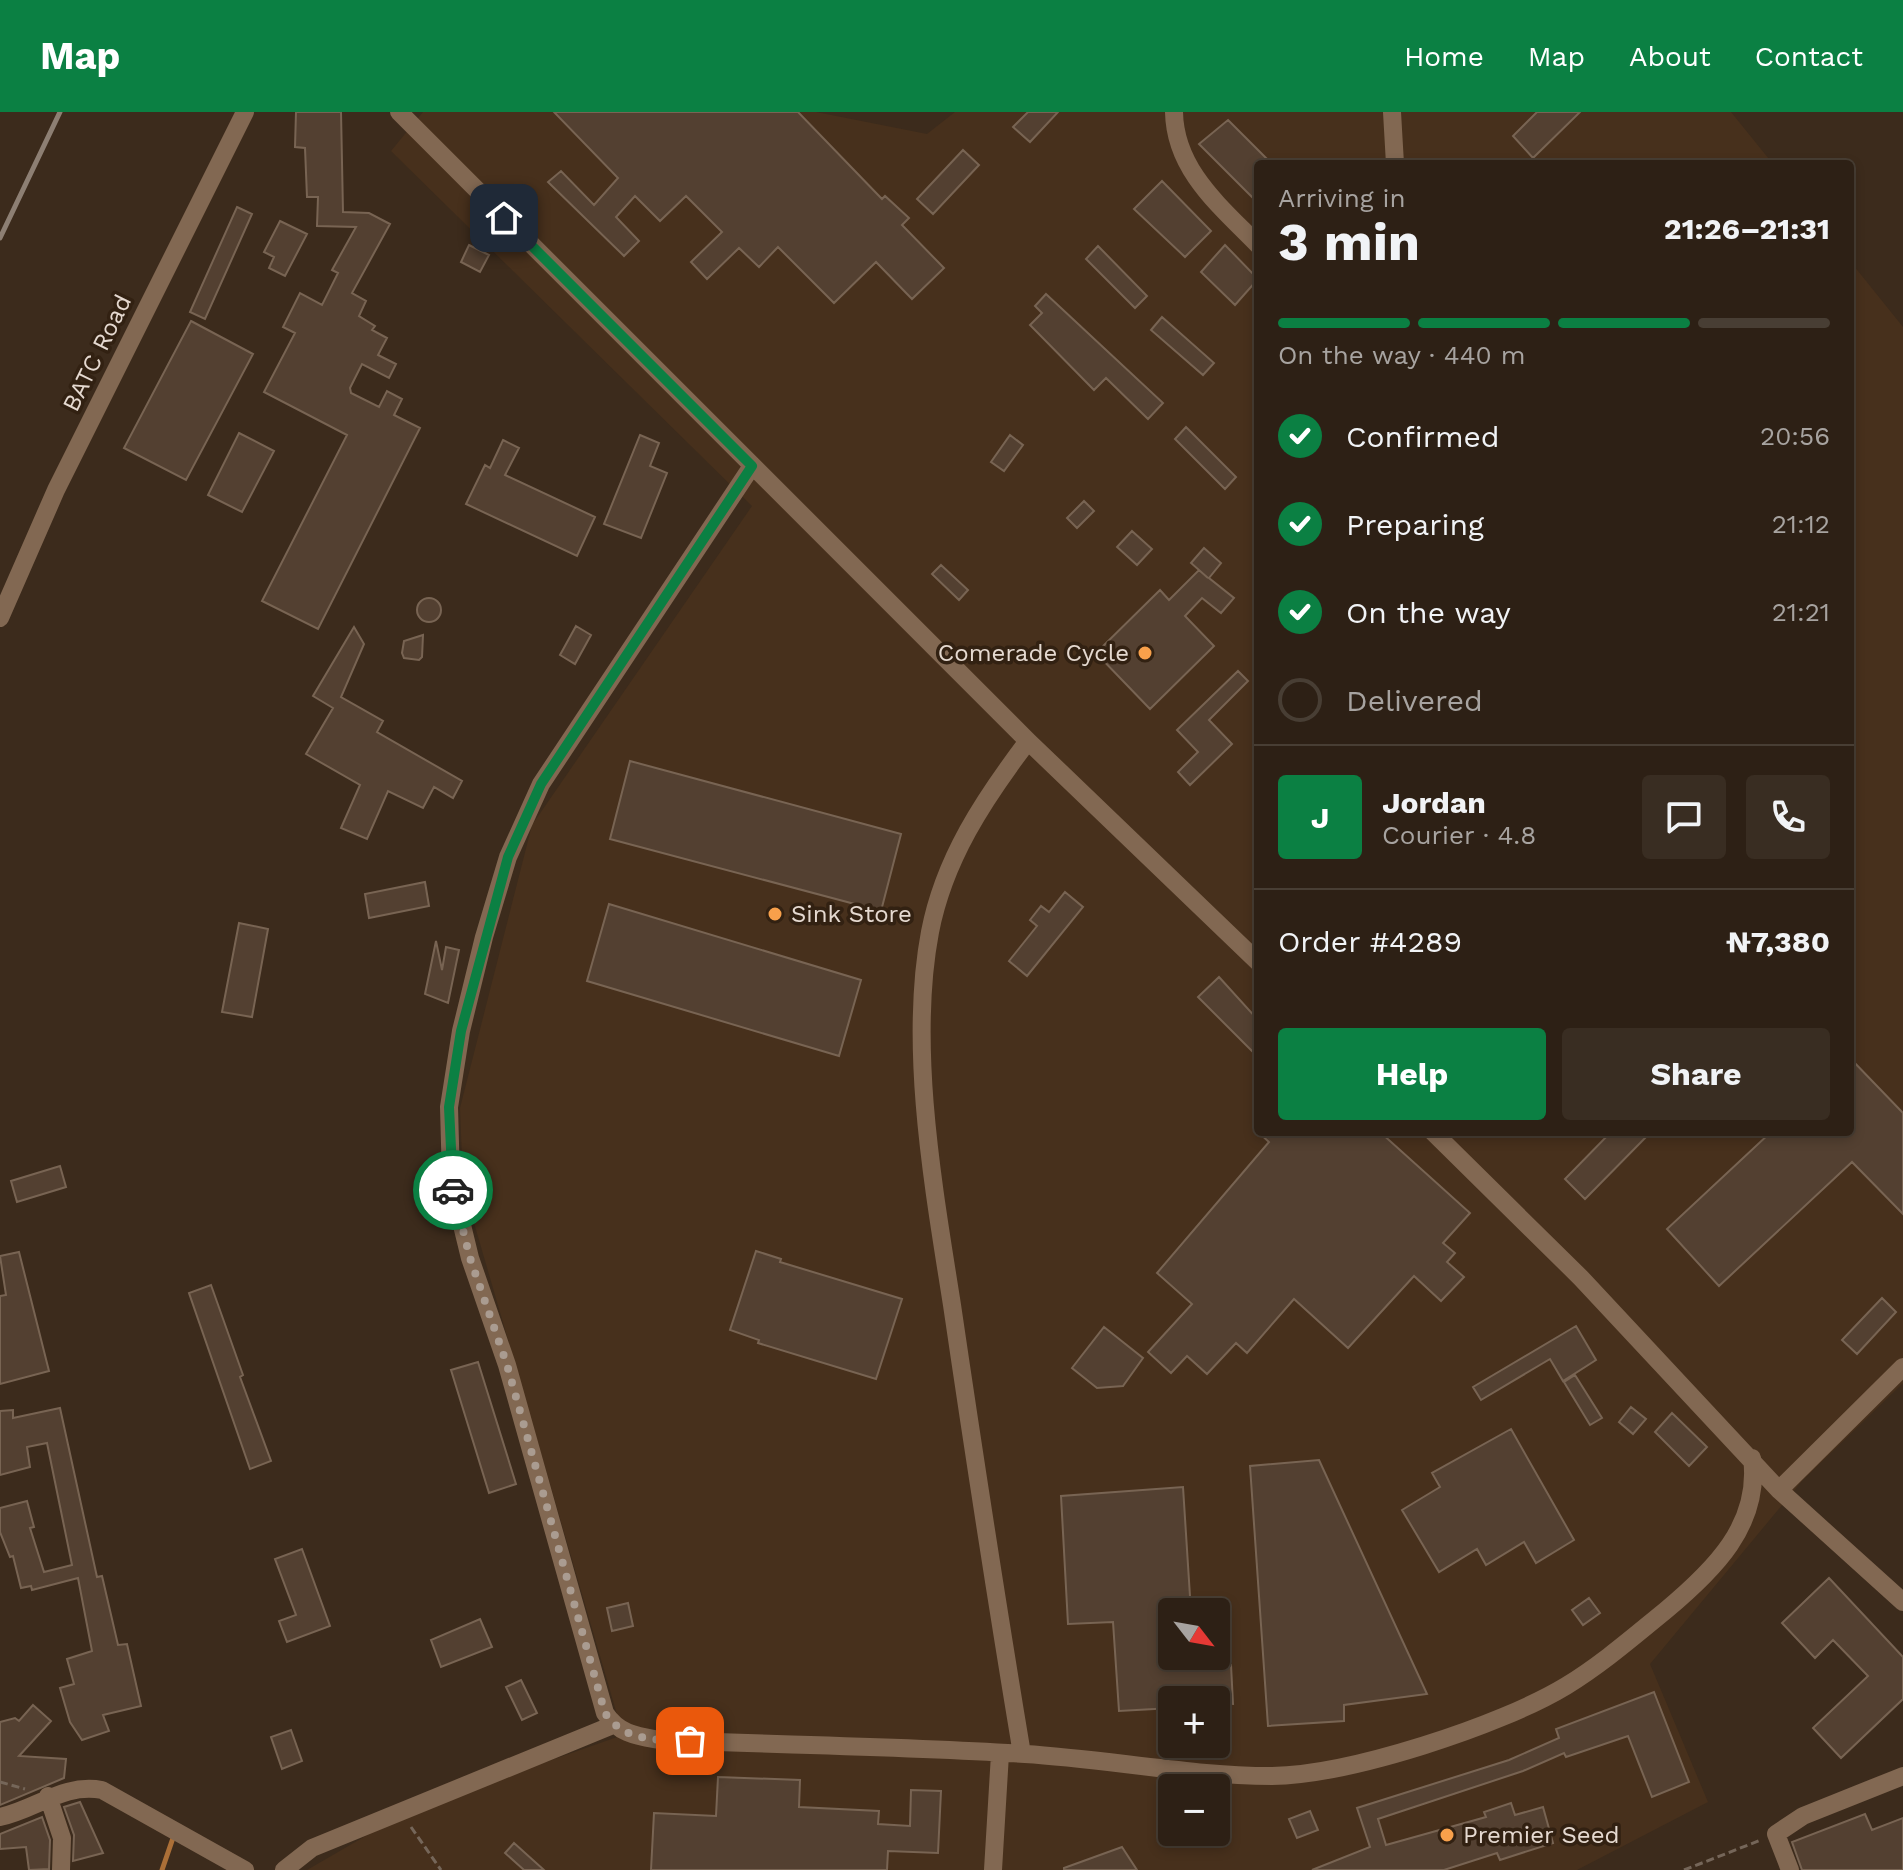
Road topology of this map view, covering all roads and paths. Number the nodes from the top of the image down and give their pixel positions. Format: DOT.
graph roads {
  1 [pos="245,112"];
  2 [pos="399,112"];
  3 [pos="1174,112"];
  4 [pos="1392,112"];
  5 [pos="1395,160"];
  6 [pos="1254,241"];
  7 [pos="752,466"];
  8 [pos="0,618"];
  9 [pos="1028,741"];
  10 [pos="1254,958"];
  11 [pos="1437,1136"];
  12 [pos="1903,1367"];
  13 [pos="1752,1458"];
  14 [pos="1779,1490"];
  15 [pos="1903,1602"];
  16 [pos="613,1725"];
  17 [pos="1000,1754"];
  18 [pos="1022,1754"];
  19 [pos="1903,1776"];
  20 [pos="48,1796"];
  21 [pos="400,1812"];
  22 [pos="0,1817"];
  23 [pos="1776,1834"];
  24 [pos="61,1870"];
  25 [pos="245,1870"];
  26 [pos="284,1870"];
  27 [pos="441,1870"];
  28 [pos="993,1870"];
  29 [pos="1684,1870"];
  30 [pos="1790,1870"];
  1 -- 8 [label="street, BATC Road"];
  2 -- 7 [label="street"];
  3 -- 6 [label="street"];
  4 -- 5 [label="street"];
  7 -- 9 [label="street"];
  7 -- 16 [label="street"];
  9 -- 10 [label="street"];
  9 -- 18 [label="street"];
  11 -- 13 [label="street"];
  12 -- 14 [label="street"];
  13 -- 14 [label="street"];
  13 -- 18 [label="street"];
  14 -- 15 [label="street"];
  16 -- 17 [label="street"];
  16 -- 21 [label="street"];
  17 -- 18 [label="street"];
  17 -- 28 [label="street"];
  19 -- 23 [label="street"];
  20 -- 22 [label="street"];
  20 -- 24 [label="street"];
  20 -- 25 [label="street"];
  21 -- 26 [label="street"];
  21 -- 27 [label="path"];
  23 -- 29 [label="path"];
  23 -- 30 [label="street"];
}
